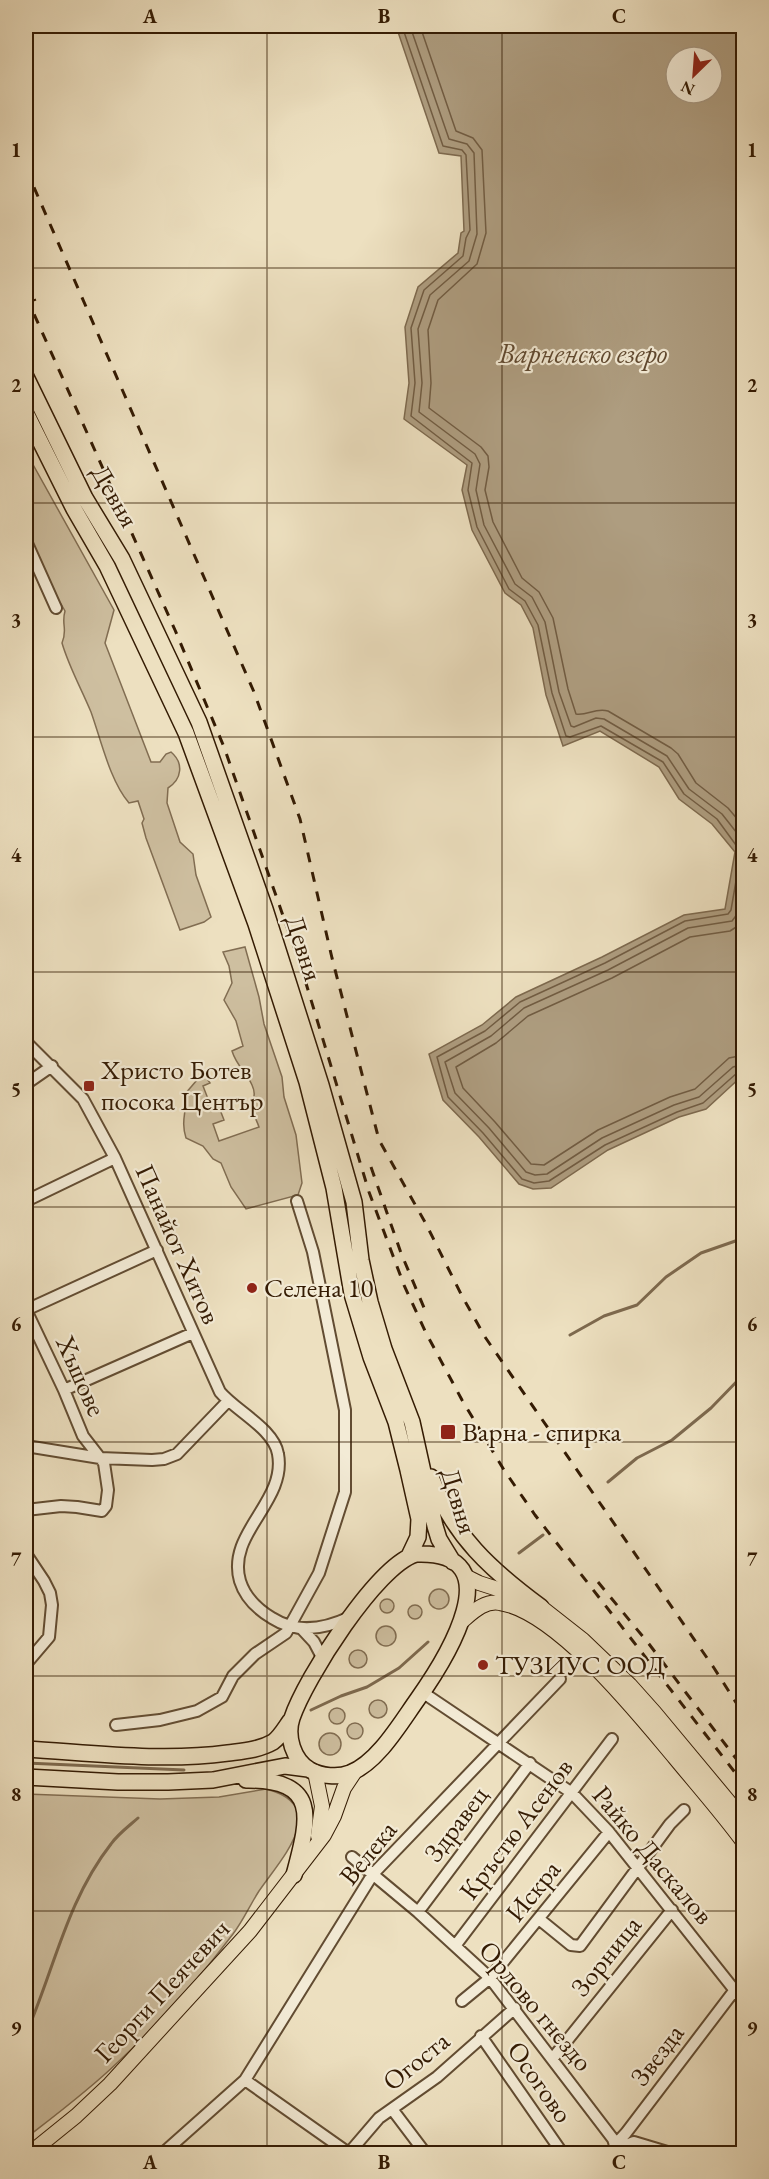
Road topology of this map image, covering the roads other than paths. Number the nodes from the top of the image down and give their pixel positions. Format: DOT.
graph roads {
  1 [pos="26,377"];
  2 [pos="26,413"];
  3 [pos="26,541"];
  4 [pos="56,608"];
  5 [pos="26,1042"];
  6 [pos="52,1066"];
  7 [pos="26,1084"];
  8 [pos="115,1158"];
  9 [pos="26,1201"];
  10 [pos="297,1201"];
  11 [pos="157,1250"];
  12 [pos="26,1310"];
  13 [pos="194,1333"];
  14 [pos="64,1390"];
  15 [pos="228,1401"];
  16 [pos="417,1441"];
  17 [pos="26,1446"];
  18 [pos="100,1458"];
  19 [pos="26,1510"];
  20 [pos="26,1554"];
  21 [pos="410,1556"];
  22 [pos="453,1562"];
  23 [pos="465,1576"];
  24 [pos="541,1607"];
  25 [pos="352,1616"];
  26 [pos="460,1622"];
  27 [pos="289,1625"];
  28 [pos="301,1628"];
  29 [pos="323,1659"];
  30 [pos="26,1664"];
  31 [pos="560,1679"];
  32 [pos="422,1692"];
  33 [pos="292,1718"];
  34 [pos="116,1725"];
  35 [pos="612,1739"];
  36 [pos="497,1743"];
  37 [pos="26,1749"];
  38 [pos="530,1763"];
  39 [pos="356,1770"];
  40 [pos="311,1771"];
  41 [pos="26,1777"];
  42 [pos="213,1780"];
  43 [pos="572,1793"];
  44 [pos="684,1810"];
  45 [pos="744,1820"];
  46 [pos="609,1832"];
  47 [pos="744,1843"];
  48 [pos="315,1846"];
  49 [pos="352,1857"];
  50 [pos="639,1868"];
  51 [pos="373,1874"];
  52 [pos="294,1875"];
  53 [pos="672,1910"];
  54 [pos="418,1912"];
  55 [pos="539,1919"];
  56 [pos="455,1946"];
  57 [pos="490,1978"];
  58 [pos="734,1991"];
  59 [pos="462,2001"];
  60 [pos="744,2002"];
  61 [pos="515,2008"];
  62 [pos="481,2036"];
  63 [pos="553,2058"];
  64 [pos="245,2080"];
  65 [pos="392,2109"];
  66 [pos="614,2151"];
  67 [pos="349,2153"];
  68 [pos="29,2154"];
  69 [pos="162,2154"];
  70 [pos="426,2154"];
  71 [pos="563,2154"];
  72 [pos="674,2154"];
  1 -- 16 [label="highway, Девня"];
  2 -- 21 [label="highway, Девня"];
  3 -- 4 [label="street"];
  5 -- 6 [label="street, Панайот Хитов"];
  6 -- 7 [label="street"];
  6 -- 8 [label="street, Панайот Хитов"];
  8 -- 9 [label="street"];
  8 -- 11 [label="street, Панайот Хитов"];
  10 -- 27 [label="street"];
  11 -- 12 [label="street"];
  11 -- 13 [label="street, Панайот Хитов"];
  12 -- 14 [label="street, Хъшове"];
  13 -- 14 [label="street"];
  13 -- 15 [label="street, Панайот Хитов"];
  14 -- 18 [label="street, Хъшове"];
  15 -- 18 [label="street"];
  15 -- 27 [label="street, Панайот Хитов"];
  16 -- 22 [label="highway, Девня"];
  16 -- 24 [label="highway"];
  17 -- 18 [label="street"];
  18 -- 19 [label="street"];
  20 -- 30 [label="street"];
  21 -- 22 [label="highway"];
  21 -- 25 [label="highway"];
  22 -- 23 [label="highway, Девня"];
  23 -- 24 [label="main road, Девня"];
  23 -- 26 [label="highway"];
  24 -- 45 [label="main road, Девня"];
  25 -- 28 [label="street"];
  25 -- 29 [label="highway"];
  26 -- 32 [label="highway"];
  26 -- 47 [label="main road"];
  27 -- 28 [label="street"];
  27 -- 34 [label="street"];
  28 -- 29 [label="street"];
  29 -- 33 [label="highway"];
  31 -- 36 [label="street, Велека"];
  32 -- 36 [label="street, Райко Даскалов"];
  32 -- 39 [label="highway"];
  33 -- 37 [label="highway"];
  33 -- 40 [label="highway"];
  35 -- 43 [label="street, Кръстю Асенов"];
  36 -- 38 [label="street, Райко Даскалов"];
  36 -- 51 [label="street, Велека"];
  38 -- 43 [label="street, Райко Даскалов"];
  38 -- 54 [label="street, Здравец"];
  39 -- 40 [label="highway"];
  39 -- 48 [label="main road, Георги Пеячевич"];
  40 -- 42 [label="highway"];
  40 -- 48 [label="main road, Георги Пеячевич"];
  41 -- 42 [label="highway"];
  42 -- 52 [label="highway"];
  43 -- 46 [label="street, Райко Даскалов"];
  43 -- 56 [label="street, Кръстю Асенов"];
  44 -- 50 [label="street"];
  46 -- 50 [label="street, Райко Даскалов"];
  46 -- 55 [label="street, Искра"];
  48 -- 52 [label="main road, Георги Пеячевич"];
  49 -- 51 [label="street, Орлово гнездо"];
  50 -- 53 [label="street, Райко Даскалов"];
  50 -- 55 [label="street"];
  51 -- 54 [label="street, Орлово гнездо"];
  51 -- 64 [label="street, Велека"];
  52 -- 68 [label="main road, Георги Пеячевич"];
  53 -- 58 [label="street, Райко Даскалов"];
  53 -- 63 [label="street, Зорница"];
  54 -- 56 [label="street, Орлово гнездо"];
  55 -- 57 [label="street, Искра"];
  56 -- 57 [label="street, Орлово гнездо"];
  57 -- 59 [label="street, Искра"];
  57 -- 61 [label="street, Орлово гнездо"];
  58 -- 60 [label="street, Райко Даскалов"];
  58 -- 66 [label="street, Звезда"];
  61 -- 62 [label="street, Огоста"];
  61 -- 63 [label="street, Орлово гнездо"];
  62 -- 65 [label="street, Огоста"];
  62 -- 71 [label="street, Осогово"];
  63 -- 66 [label="street, Орлово гнездо"];
  64 -- 67 [label="street"];
  64 -- 69 [label="street, Велека"];
  65 -- 67 [label="street, Огоста"];
  65 -- 70 [label="street"];
  66 -- 72 [label="street"];
}
